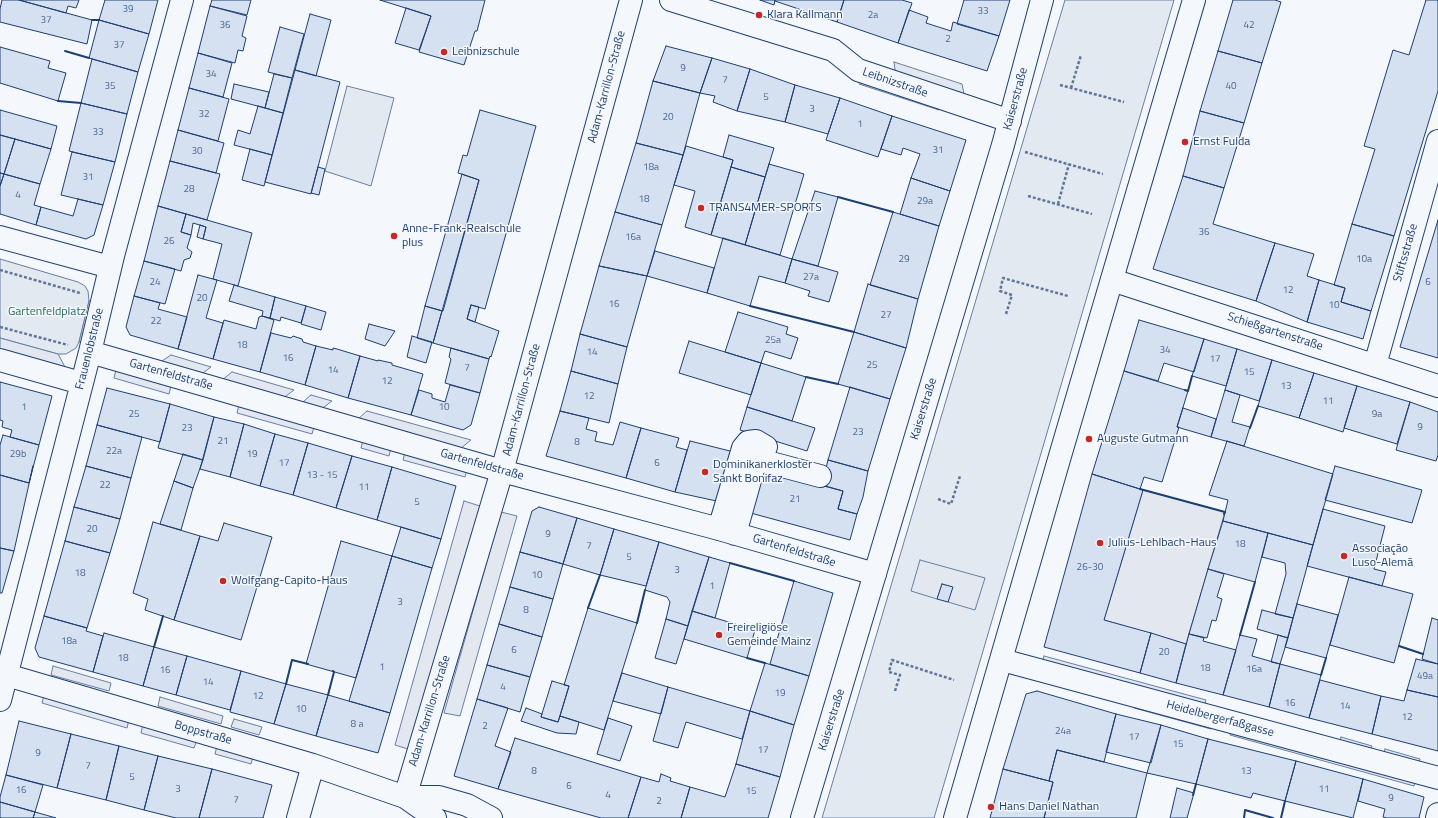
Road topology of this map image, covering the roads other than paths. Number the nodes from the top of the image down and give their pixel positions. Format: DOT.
graph roads {
  1 [pos="182,0"];
  2 [pos="631,0"];
  3 [pos="671,0"];
  4 [pos="1042,0"];
  5 [pos="1194,0"];
  6 [pos="1010,121"];
  7 [pos="1438,141"];
  8 [pos="0,237"];
  9 [pos="110,267"];
  10 [pos="1112,280"];
  11 [pos="90,352"];
  12 [pos="0,360"];
  13 [pos="1375,365"];
  14 [pos="81,383"];
  15 [pos="1438,386"];
  16 [pos="766,447"];
  17 [pos="502,471"];
  18 [pos="820,476"];
  19 [pos="727,531"];
  20 [pos="875,574"];
  21 [pos="1002,660"];
  22 [pos="3,674"];
  23 [pos="0,700"];
  24 [pos="313,765"];
  25 [pos="1438,778"];
  26 [pos="405,797"];
  27 [pos="1438,814"];
  28 [pos="298,818"];
  29 [pos="435,818"];
  30 [pos="491,818"];
  31 [pos="802,818"];
  32 [pos="956,818"];
  33 [pos="1437,818"];
  1 -- 9 [label="street, Frauenlobstraße"];
  2 -- 17 [label="street, Adam-Karrillon-Straße"];
  3 -- 6 [label="street, Leibnizstraße"];
  4 -- 6 [label="street, Kaiserstraße"];
  5 -- 10 [label="street"];
  6 -- 20 [label="street, Kaiserstraße"];
  7 -- 13 [label="street, Stiftsstraße"];
  8 -- 9 [label="street"];
  9 -- 11 [label="street, Frauenlobstraße"];
  10 -- 13 [label="street, Schießgartenstraße"];
  10 -- 21 [label="street"];
  11 -- 14 [label="street, Frauenlobstraße"];
  11 -- 17 [label="street, Gartenfeldstraße"];
  12 -- 14 [label="street"];
  13 -- 15 [label="street, Schießgartenstraße"];
  14 -- 22 [label="street, Frauenlobstraße"];
  16 -- 19 [label="street"];
  17 -- 19 [label="street, Gartenfeldstraße"];
  17 -- 26 [label="street, Adam-Karrillon-Straße"];
  18 -- 19 [label="street"];
  19 -- 20 [label="street, Gartenfeldstraße"];
  20 -- 31 [label="street, Kaiserstraße"];
  21 -- 25 [label="street, Heidelbergerfaßgasse"];
  21 -- 32 [label="street"];
  22 -- 23 [label="street, Frauenlobstraße"];
  22 -- 24 [label="street, Boppstraße"];
  24 -- 26 [label="street, Boppstraße"];
  24 -- 28 [label="street"];
  26 -- 29 [label="street, Boppstraße"];
  26 -- 30 [label="street, Boppstraße"];
  27 -- 33 [label="street"];
}
